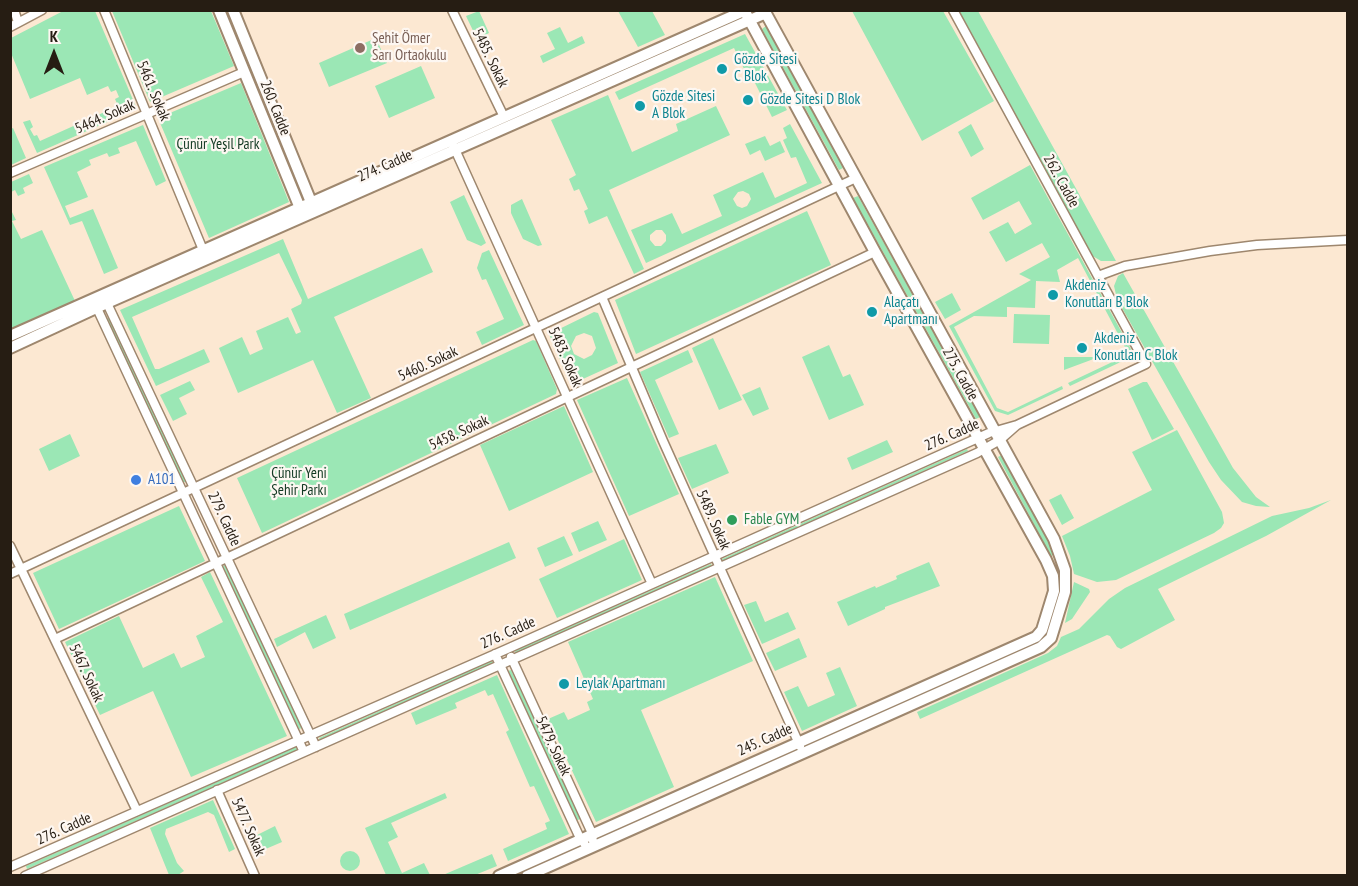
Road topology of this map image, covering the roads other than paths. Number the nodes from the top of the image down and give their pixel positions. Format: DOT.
graph roads {
  1 [pos="14,10"];
  2 [pos="42,10"];
  3 [pos="104,10"];
  4 [pos="219,10"];
  5 [pos="233,10"];
  6 [pos="452,10"];
  7 [pos="953,10"];
  8 [pos="767,11"];
  9 [pos="746,13"];
  10 [pos="14,25"];
  11 [pos="244,72"];
  12 [pos="147,113"];
  13 [pos="504,117"];
  14 [pos="451,141"];
  15 [pos="456,151"];
  16 [pos="10,173"];
  17 [pos="856,178"];
  18 [pos="839,186"];
  19 [pos="311,202"];
  20 [pos="302,212"];
  21 [pos="316,213"];
  22 [pos="1347,240"];
  23 [pos="203,250"];
  24 [pos="875,252"];
  25 [pos="1098,276"];
  26 [pos="602,297"];
  27 [pos="100,301"];
  28 [pos="537,328"];
  29 [pos="10,336"];
  30 [pos="10,348"];
  31 [pos="1146,364"];
  32 [pos="630,368"];
  33 [pos="568,397"];
  34 [pos="998,435"];
  35 [pos="979,438"];
  36 [pos="985,449"];
  37 [pos="195,488"];
  38 [pos="184,493"];
  39 [pos="10,546"];
  40 [pos="715,556"];
  41 [pos="227,558"];
  42 [pos="216,563"];
  43 [pos="720,568"];
  44 [pos="21,569"];
  45 [pos="10,574"];
  46 [pos="1053,576"];
  47 [pos="1066,576"];
  48 [pos="652,584"];
  49 [pos="1048,631"];
  50 [pos="55,639"];
  51 [pos="507,649"];
  52 [pos="495,654"];
  53 [pos="512,660"];
  54 [pos="500,665"];
  55 [pos="310,735"];
  56 [pos="299,740"];
  57 [pos="316,747"];
  58 [pos="800,747"];
  59 [pos="304,752"];
  60 [pos="217,790"];
  61 [pos="137,811"];
  62 [pos="589,842"];
  63 [pos="10,867"];
  64 [pos="24,876"];
  65 [pos="255,876"];
  66 [pos="499,876"];
  67 [pos="527,876"];
  1 -- 10 [label="street"];
  2 -- 10 [label="street"];
  3 -- 12 [label="street, 5461. Sokak"];
  4 -- 11 [label="street, 260. Cadde"];
  5 -- 19 [label="street, 260. Cadde"];
  6 -- 13 [label="street, 5485. Sokak"];
  7 -- 25 [label="street, 262. Cadde"];
  8 -- 9 [label="street, 274. Cadde"];
  8 -- 17 [label="street, 275. Cadde"];
  9 -- 13 [label="street, 274. Cadde"];
  9 -- 15 [label="street, 274. Cadde"];
  9 -- 18 [label="street, 275. Cadde"];
  11 -- 12 [label="street, 5464. Sokak"];
  11 -- 20 [label="street, 260. Cadde"];
  12 -- 16 [label="street, 5464. Sokak"];
  12 -- 23 [label="street, 5461. Sokak"];
  13 -- 14 [label="street, 274. Cadde"];
  14 -- 15 [label="street, 5483. Sokak"];
  14 -- 19 [label="street, 274. Cadde"];
  15 -- 21 [label="street, 274. Cadde"];
  15 -- 28 [label="street, 5483. Sokak"];
  17 -- 18 [label="street, 5460. Sokak"];
  17 -- 34 [label="street, 275. Cadde"];
  18 -- 24 [label="street, 275. Cadde"];
  18 -- 26 [label="street, 5460. Sokak"];
  19 -- 20 [label="street, 274. Cadde"];
  19 -- 21 [label="street, 260. Cadde"];
  20 -- 21 [label="street, 274. Cadde"];
  20 -- 23 [label="street"];
  20 -- 27 [label="street, 274. Cadde"];
  22 -- 25 [label="street"];
  23 -- 27 [label="street"];
  24 -- 32 [label="street, 5458. Sokak"];
  24 -- 35 [label="street, 275. Cadde"];
  25 -- 31 [label="street, 262. Cadde"];
  26 -- 28 [label="street, 5460. Sokak"];
  26 -- 32 [label="street, 5489. Sokak"];
  27 -- 29 [label="street"];
  27 -- 30 [label="street, 274. Cadde"];
  27 -- 37 [label="street, 279. Cadde"];
  27 -- 38 [label="street, 279. Cadde"];
  28 -- 33 [label="street, 5483. Sokak"];
  28 -- 37 [label="street, 5460. Sokak"];
  31 -- 34 [label="street, 276. Cadde"];
  32 -- 33 [label="street, 5458. Sokak"];
  32 -- 40 [label="street, 5489. Sokak"];
  33 -- 41 [label="street, 5458. Sokak"];
  33 -- 48 [label="street, 5483. Sokak"];
  34 -- 35 [label="street, 276. Cadde"];
  34 -- 36 [label="street, 276. Cadde"];
  34 -- 47 [label="street, 275. Cadde"];
  35 -- 36 [label="street, 275. Cadde"];
  35 -- 40 [label="street, 276. Cadde"];
  36 -- 43 [label="street, 276. Cadde"];
  36 -- 46 [label="street, 275. Cadde"];
  37 -- 38 [label="street, 5460. Sokak"];
  37 -- 41 [label="street, 279. Cadde"];
  38 -- 42 [label="street, 279. Cadde"];
  38 -- 44 [label="street, 5460. Sokak"];
  39 -- 44 [label="street, 5467. Sokak"];
  40 -- 43 [label="street, 5489. Sokak"];
  40 -- 48 [label="street, 276. Cadde"];
  41 -- 42 [label="street, 5458. Sokak"];
  41 -- 55 [label="street, 279. Cadde"];
  42 -- 50 [label="street, 5458. Sokak"];
  42 -- 56 [label="street, 279. Cadde"];
  43 -- 53 [label="street, 276. Cadde"];
  43 -- 58 [label="street, 5489. Sokak"];
  44 -- 45 [label="street, 5460. Sokak"];
  44 -- 50 [label="street, 5467. Sokak"];
  46 -- 47 [label="street"];
  46 -- 49 [label="street"];
  47 -- 49 [label="street, 275. Cadde"];
  48 -- 51 [label="street, 276. Cadde"];
  49 -- 58 [label="street, 245. Cadde"];
  50 -- 61 [label="street, 5467. Sokak"];
  51 -- 52 [label="street, 276. Cadde"];
  51 -- 53 [label="street, 5479. Sokak"];
  52 -- 54 [label="street, 5479. Sokak"];
  52 -- 55 [label="street, 276. Cadde"];
  53 -- 54 [label="street, 276. Cadde"];
  53 -- 62 [label="street, 5479. Sokak"];
  54 -- 57 [label="street, 276. Cadde"];
  54 -- 62 [label="street, 5479. Sokak"];
  55 -- 56 [label="street, 276. Cadde"];
  55 -- 57 [label="street, 279. Cadde"];
  56 -- 59 [label="street, 279. Cadde"];
  56 -- 61 [label="street, 276. Cadde"];
  57 -- 59 [label="street, 276. Cadde"];
  58 -- 62 [label="street, 245. Cadde"];
  59 -- 60 [label="street, 276. Cadde"];
  60 -- 64 [label="street, 276. Cadde"];
  60 -- 65 [label="street, 5477. Sokak"];
  61 -- 63 [label="street, 276. Cadde"];
  62 -- 66 [label="street, 245. Cadde"];
  62 -- 67 [label="street, 245. Cadde"];
}
